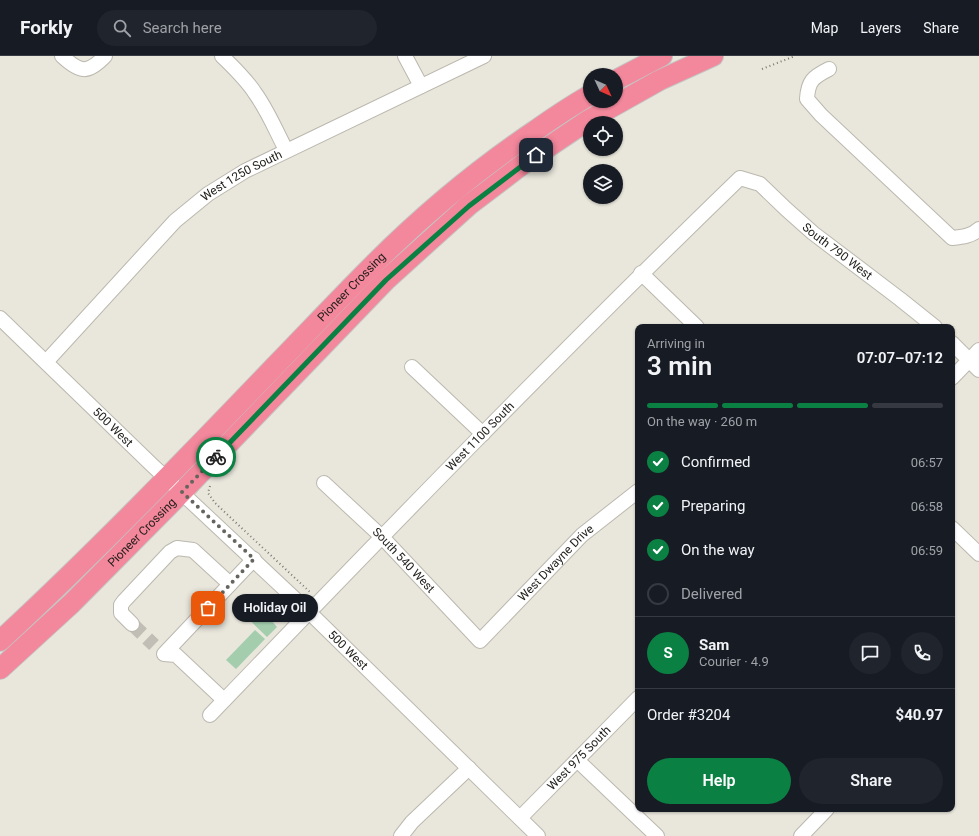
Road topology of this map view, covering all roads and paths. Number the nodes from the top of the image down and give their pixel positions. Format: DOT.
graph roads {
  1 [pos="62,56"];
  2 [pos="105,56"];
  3 [pos="222,56"];
  4 [pos="406,56"];
  5 [pos="484,56"];
  6 [pos="662,56"];
  7 [pos="713,56"];
  8 [pos="795,56"];
  9 [pos="762,69"];
  10 [pos="829,69"];
  11 [pos="623,76"];
  12 [pos="421,86"];
  13 [pos="583,99"];
  14 [pos="286,150"];
  15 [pos="740,178"];
  16 [pos="979,229"];
  17 [pos="641,273"];
  18 [pos="0,318"];
  19 [pos="694,324"];
  20 [pos="931,324"];
  21 [pos="955,346"];
  22 [pos="979,350"];
  23 [pos="46,362"];
  24 [pos="974,365"];
  25 [pos="412,367"];
  26 [pos="955,376"];
  27 [pos="483,434"];
  28 [pos="167,478"];
  29 [pos="324,483"];
  30 [pos="182,492"];
  31 [pos="635,492"];
  32 [pos="208,493"];
  33 [pos="955,531"];
  34 [pos="382,537"];
  35 [pos="979,554"];
  36 [pos="254,559"];
  37 [pos="230,584"];
  38 [pos="311,592"];
  39 [pos="310,612"];
  40 [pos="132,624"];
  41 [pos="0,641"];
  42 [pos="480,641"];
  43 [pos="0,669"];
  44 [pos="224,700"];
  45 [pos="635,701"];
  46 [pos="210,715"];
  47 [pos="577,760"];
  48 [pos="469,768"];
  49 [pos="824,812"];
  50 [pos="520,818"];
  51 [pos="401,836"];
  52 [pos="538,836"];
  53 [pos="657,836"];
  54 [pos="801,836"];
  1 -- 2 [label="street"];
  3 -- 14 [label="street"];
  4 -- 12 [label="street"];
  5 -- 12 [label="street, West 1250 South"];
  6 -- 11 [label="highway"];
  7 -- 30 [label="highway, Pioneer Crossing"];
  8 -- 9 [label="path"];
  10 -- 16 [label="street"];
  12 -- 14 [label="street, West 1250 South"];
  13 -- 28 [label="highway, Pioneer Crossing"];
  14 -- 23 [label="street, West 1250 South"];
  15 -- 17 [label="street, West 1100 South"];
  15 -- 20 [label="street, South 790 West"];
  17 -- 19 [label="street"];
  17 -- 27 [label="street, West 1100 South"];
  18 -- 23 [label="street, 500 West"];
  21 -- 24 [label="street"];
  22 -- 24 [label="street"];
  23 -- 28 [label="street, 500 West"];
  24 -- 26 [label="street"];
  25 -- 27 [label="street"];
  27 -- 34 [label="street, West 1100 South"];
  28 -- 30 [label="street, 500 West"];
  28 -- 41 [label="highway, Pioneer Crossing"];
  29 -- 34 [label="street, South 540 West"];
  30 -- 36 [label="street, 500 West"];
  30 -- 43 [label="highway, Pioneer Crossing"];
  31 -- 42 [label="street, West Dwayne Drive"];
  32 -- 38 [label="path"];
  33 -- 35 [label="street"];
  34 -- 39 [label="street, West 1100 South"];
  34 -- 42 [label="street, South 540 West"];
  36 -- 37 [label="street"];
  36 -- 39 [label="street, 500 West"];
  37 -- 40 [label="street"];
  37 -- 44 [label="street"];
  39 -- 44 [label="street, West 1100 South"];
  39 -- 48 [label="street, 500 West"];
  44 -- 46 [label="street, West 1100 South"];
  45 -- 47 [label="street, West 975 South"];
  47 -- 50 [label="street, West 975 South"];
  47 -- 53 [label="street"];
  48 -- 50 [label="street, 500 West"];
  48 -- 51 [label="street"];
  49 -- 54 [label="street"];
  50 -- 52 [label="street, 500 West"];
}
